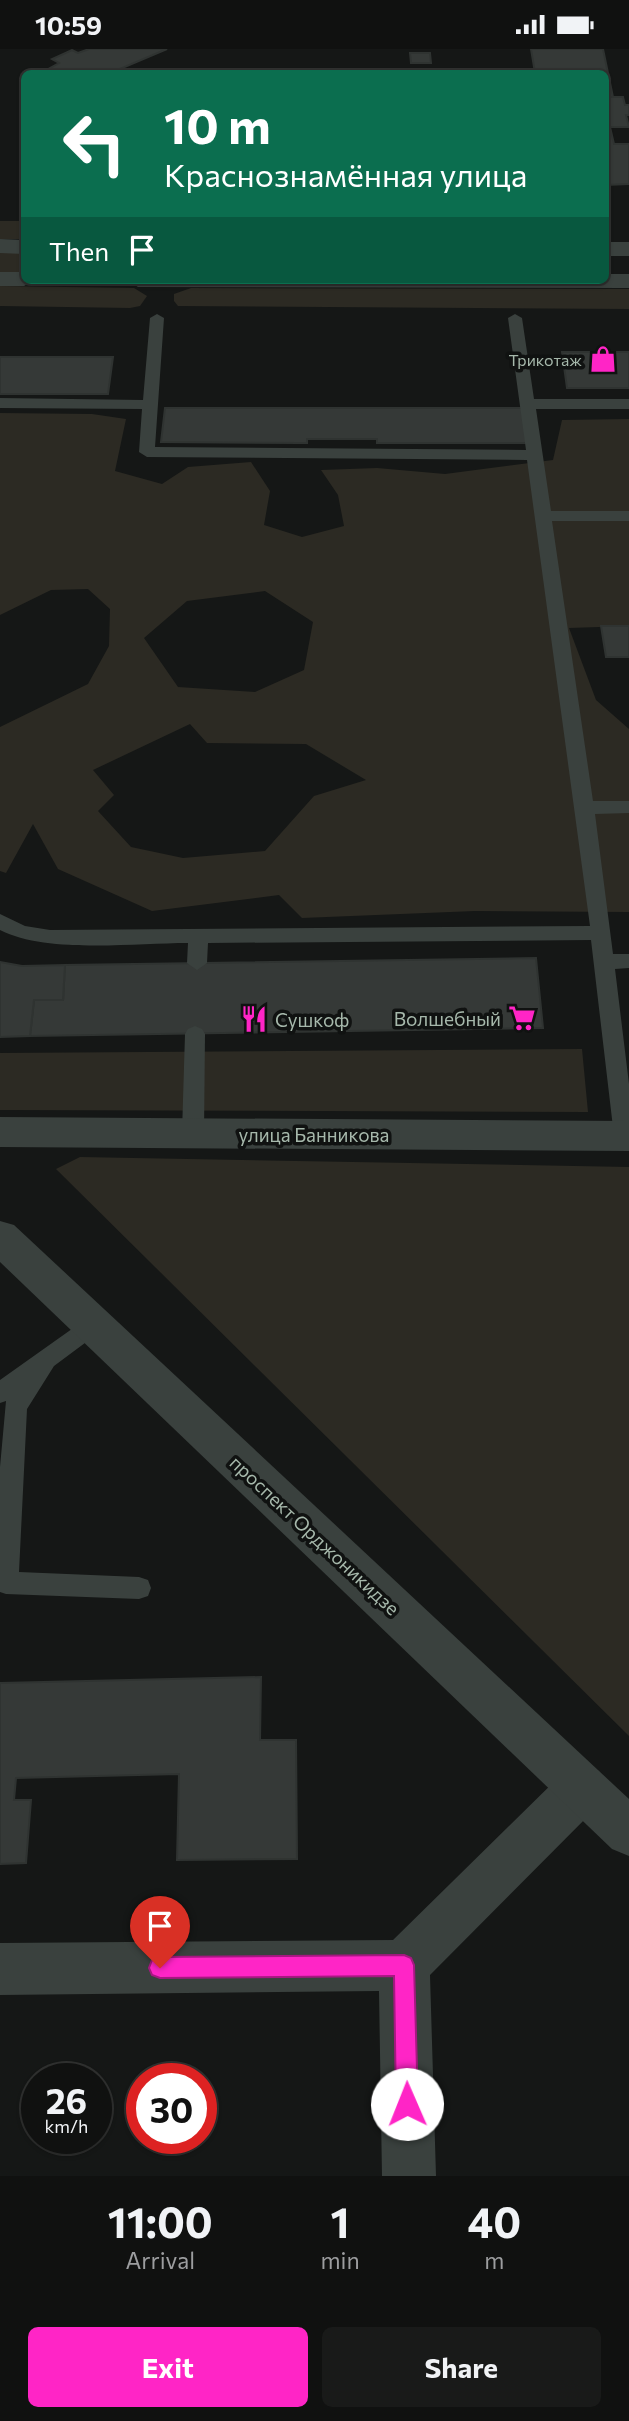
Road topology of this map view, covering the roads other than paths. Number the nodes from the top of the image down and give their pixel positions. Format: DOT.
graph roads {
  1 [pos="0,246"];
  2 [pos="21,247"];
  3 [pos="609,249"];
  4 [pos="629,249"];
  5 [pos="0,279"];
  6 [pos="21,279"];
  7 [pos="609,281"];
  8 [pos="629,281"];
  9 [pos="157,318"];
  10 [pos="515,318"];
  11 [pos="0,403"];
  12 [pos="527,404"];
  13 [pos="629,404"];
  14 [pos="151,405"];
  15 [pos="535,455"];
  16 [pos="543,516"];
  17 [pos="629,516"];
  18 [pos="629,807"];
  19 [pos="585,808"];
  20 [pos="0,921"];
  21 [pos="600,933"];
  22 [pos="198,936"];
  23 [pos="629,961"];
  24 [pos="603,962"];
  25 [pos="197,963"];
  26 [pos="195,1034"];
  27 [pos="0,1132"];
  28 [pos="193,1133"];
  29 [pos="627,1136"];
  30 [pos="0,1237"];
  31 [pos="93,1324"];
  32 [pos="46,1359"];
  33 [pos="0,1393"];
  34 [pos="139,1588"];
  35 [pos="582,1788"];
  36 [pos="629,1832"];
  37 [pos="404,1965"];
  38 [pos="0,1969"];
  39 [pos="409,2176"];
  1 -- 2 [label="street"];
  3 -- 4 [label="street"];
  5 -- 6 [label="street"];
  7 -- 8 [label="street"];
  9 -- 14 [label="lane"];
  10 -- 12 [label="lane"];
  11 -- 14 [label="lane"];
  12 -- 13 [label="lane"];
  12 -- 15 [label="lane"];
  14 -- 15 [label="lane"];
  15 -- 16 [label="lane"];
  16 -- 17 [label="lane"];
  16 -- 19 [label="lane"];
  18 -- 19 [label="lane"];
  19 -- 21 [label="lane"];
  20 -- 22 [label="lane"];
  21 -- 22 [label="lane"];
  21 -- 24 [label="lane"];
  22 -- 25 [label="lane"];
  23 -- 24 [label="lane"];
  24 -- 29 [label="lane"];
  26 -- 28 [label="lane"];
  27 -- 28 [label="street, улица Банникова"];
  28 -- 29 [label="street, улица Банникова"];
  30 -- 31 [label="street, проспект Орджоникидзе"];
  31 -- 32 [label="lane"];
  31 -- 35 [label="street, проспект Орджоникидзе"];
  32 -- 33 [label="lane"];
  32 -- 34 [label="lane"];
  35 -- 36 [label="street, проспект Орджоникидзе"];
  35 -- 37 [label="street"];
  37 -- 38 [label="street"];
  37 -- 39 [label="street"];
}
